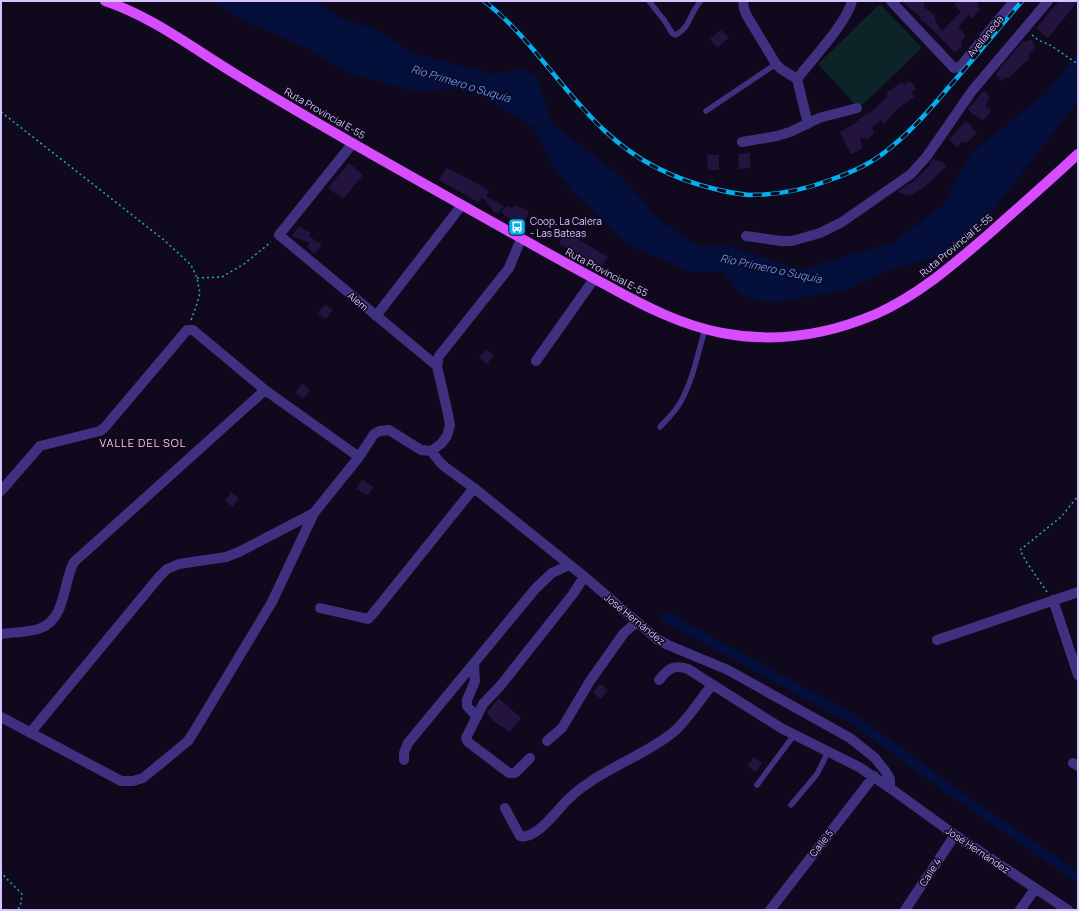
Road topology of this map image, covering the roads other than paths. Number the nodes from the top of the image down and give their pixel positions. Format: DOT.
graph roads {
  1 [pos="104,1"];
  2 [pos="649,1"];
  3 [pos="701,1"];
  4 [pos="743,1"];
  5 [pos="852,1"];
  6 [pos="891,1"];
  7 [pos="1014,1"];
  8 [pos="1048,1"];
  9 [pos="776,64"];
  10 [pos="797,79"];
  11 [pos="857,108"];
  12 [pos="706,111"];
  13 [pos="808,124"];
  14 [pos="742,142"];
  15 [pos="354,143"];
  16 [pos="1078,154"];
  17 [pos="462,205"];
  18 [pos="746,236"];
  19 [pos="521,238"];
  20 [pos="594,279"];
  21 [pos="376,316"];
  22 [pos="705,329"];
  23 [pos="536,361"];
  24 [pos="437,366"];
  25 [pos="265,390"];
  26 [pos="660,426"];
  27 [pos="431,451"];
  28 [pos="359,457"];
  29 [pos="474,488"];
  30 [pos="1,491"];
  31 [pos="314,513"];
  32 [pos="569,565"];
  33 [pos="584,577"];
  34 [pos="1078,592"];
  35 [pos="1053,600"];
  36 [pos="320,608"];
  37 [pos="637,622"];
  38 [pos="1,634"];
  39 [pos="937,640"];
  40 [pos="474,664"];
  41 [pos="1078,675"];
  42 [pos="659,680"];
  43 [pos="712,685"];
  44 [pos="1,717"];
  45 [pos="477,717"];
  46 [pos="30,733"];
  47 [pos="794,735"];
  48 [pos="547,741"];
  49 [pos="828,752"];
  50 [pos="530,758"];
  51 [pos="404,760"];
  52 [pos="874,776"];
  53 [pos="757,785"];
  54 [pos="890,788"];
  55 [pos="791,805"];
  56 [pos="505,808"];
  57 [pos="955,835"];
  58 [pos="1035,889"];
  59 [pos="770,910"];
  60 [pos="905,910"];
  61 [pos="1020,910"];
  62 [pos="1068,910"];
  1 -- 15 [label="main road, Ruta Provincial E-55"];
  2 -- 3 [label="lane"];
  4 -- 9 [label="street"];
  5 -- 10 [label="street"];
  6 -- 7 [label="street, Avellaneda"];
  8 -- 18 [label="street"];
  9 -- 10 [label="street"];
  9 -- 12 [label="lane"];
  10 -- 13 [label="street"];
  11 -- 13 [label="street"];
  13 -- 14 [label="street"];
  15 -- 17 [label="main road, Ruta Provincial E-55"];
  15 -- 21 [label="street, Alem"];
  16 -- 22 [label="main road, Ruta Provincial E-55"];
  17 -- 19 [label="main road, Ruta Provincial E-55"];
  17 -- 21 [label="street"];
  19 -- 20 [label="main road, Ruta Provincial E-55"];
  19 -- 24 [label="street"];
  20 -- 22 [label="main road, Ruta Provincial E-55"];
  20 -- 23 [label="street"];
  21 -- 24 [label="street, Alem"];
  22 -- 26 [label="lane"];
  24 -- 27 [label="street"];
  25 -- 28 [label="street"];
  25 -- 30 [label="street"];
  25 -- 38 [label="street"];
  27 -- 28 [label="street"];
  27 -- 29 [label="street, José Hernández"];
  28 -- 31 [label="street"];
  29 -- 32 [label="street, José Hernández"];
  29 -- 36 [label="street"];
  31 -- 46 [label="street"];
  31 -- 46 [label="street"];
  32 -- 33 [label="street, José Hernández"];
  32 -- 40 [label="street"];
  33 -- 37 [label="street, José Hernández"];
  33 -- 45 [label="street"];
  34 -- 35 [label="street"];
  35 -- 39 [label="street"];
  35 -- 41 [label="street"];
  37 -- 48 [label="street"];
  37 -- 54 [label="street, José Hernández"];
  40 -- 45 [label="street"];
  40 -- 51 [label="street"];
  42 -- 43 [label="street, José Hernández"];
  43 -- 47 [label="street, José Hernández"];
  43 -- 56 [label="street"];
  44 -- 46 [label="street"];
  45 -- 50 [label="street"];
  47 -- 49 [label="street, José Hernández"];
  47 -- 53 [label="lane"];
  49 -- 52 [label="street, José Hernández"];
  49 -- 55 [label="lane"];
  52 -- 54 [label="street, José Hernández"];
  52 -- 59 [label="street, Calle 5"];
  54 -- 57 [label="street, José Hernández"];
  57 -- 58 [label="street, José Hernández"];
  57 -- 60 [label="street, Calle 4"];
  58 -- 61 [label="street"];
  58 -- 62 [label="street, José Hernández"];
}
